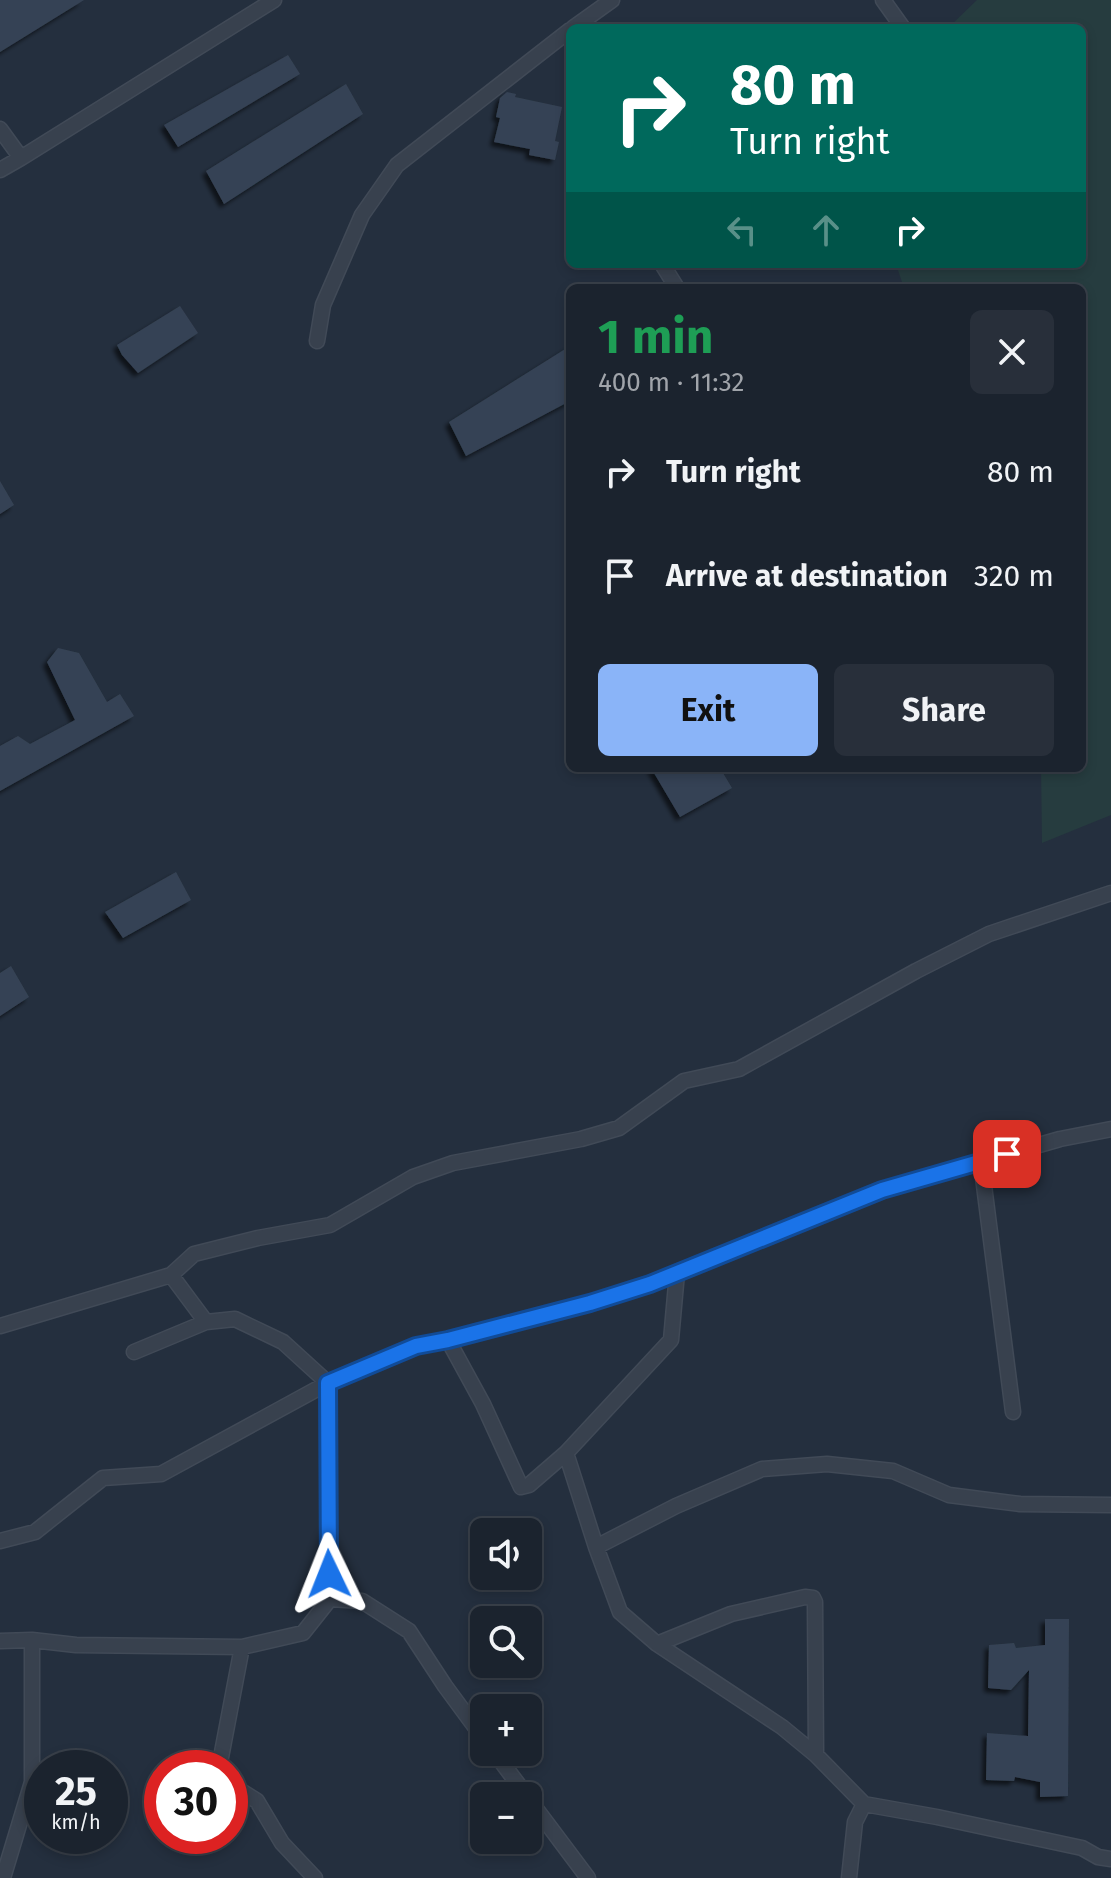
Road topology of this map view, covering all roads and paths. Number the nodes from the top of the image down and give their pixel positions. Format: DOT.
graph roads {
  1 [pos="274,0"];
  2 [pos="612,0"];
  3 [pos="883,0"];
  4 [pos="579,24"];
  5 [pos="900,24"];
  6 [pos="566,34"];
  7 [pos="0,129"];
  8 [pos="21,158"];
  9 [pos="0,170"];
  10 [pos="317,341"];
  11 [pos="1111,893"];
  12 [pos="1111,1129"];
  13 [pos="981,1162"];
  14 [pos="677,1273"];
  15 [pos="171,1275"];
  16 [pos="206,1322"];
  17 [pos="0,1326"];
  18 [pos="448,1340"];
  19 [pos="134,1352"];
  20 [pos="328,1383"];
  21 [pos="1013,1412"];
  22 [pos="566,1453"];
  23 [pos="1111,1505"];
  24 [pos="0,1541"];
  25 [pos="596,1547"];
  26 [pos="330,1599"];
  27 [pos="32,1640"];
  28 [pos="0,1641"];
  29 [pos="657,1644"];
  30 [pos="242,1647"];
  31 [pos="470,1720"];
  32 [pos="222,1750"];
  33 [pos="816,1755"];
  34 [pos="248,1795"];
  35 [pos="864,1804"];
  36 [pos="542,1817"];
  37 [pos="1111,1859"];
  38 [pos="3,1878"];
  39 [pos="315,1878"];
  40 [pos="588,1878"];
  41 [pos="849,1878"];
  1 -- 8 [label="street"];
  2 -- 4 [label="street"];
  3 -- 5 [label="street"];
  6 -- 10 [label="street"];
  7 -- 8 [label="street"];
  8 -- 9 [label="street"];
  11 -- 15 [label="street"];
  12 -- 13 [label="street"];
  13 -- 14 [label="street"];
  13 -- 21 [label="street"];
  14 -- 18 [label="street"];
  14 -- 22 [label="street"];
  15 -- 16 [label="street"];
  15 -- 17 [label="street"];
  16 -- 19 [label="street"];
  16 -- 20 [label="street"];
  18 -- 20 [label="street"];
  18 -- 22 [label="street"];
  20 -- 24 [label="street"];
  20 -- 26 [label="street"];
  22 -- 25 [label="street"];
  23 -- 25 [label="street"];
  25 -- 29 [label="street"];
  26 -- 30 [label="street"];
  26 -- 31 [label="street"];
  27 -- 28 [label="street"];
  27 -- 30 [label="street"];
  27 -- 38 [label="street"];
  29 -- 33 [label="street"];
  29 -- 33 [label="street"];
  30 -- 32 [label="street"];
  33 -- 35 [label="street"];
  34 -- 39 [label="street"];
  35 -- 37 [label="street"];
  35 -- 41 [label="street"];
  36 -- 40 [label="street"];
}
